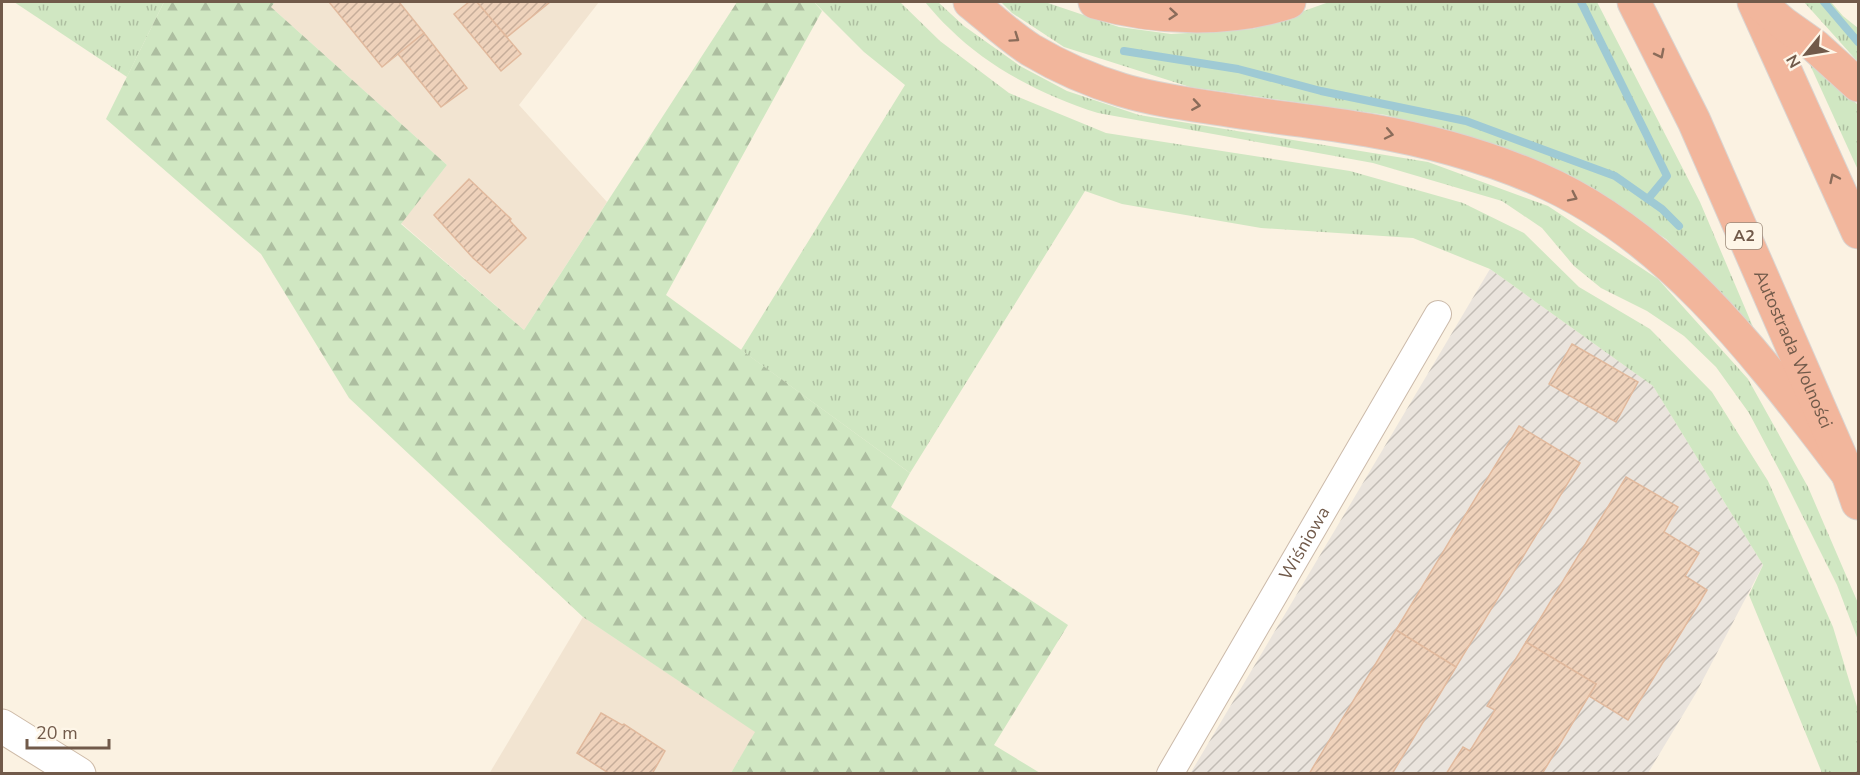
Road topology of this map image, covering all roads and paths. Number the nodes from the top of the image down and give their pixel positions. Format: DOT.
graph roads {
  1 [pos="970,2"];
  2 [pos="1095,2"];
  3 [pos="1289,2"];
  4 [pos="1634,2"];
  5 [pos="1754,2"];
  6 [pos="1758,2"];
  7 [pos="1858,85"];
  8 [pos="1858,232"];
  9 [pos="1438,314"];
  10 [pos="1853,489"];
  11 [pos="5,734"];
  12 [pos="79,774"];
  13 [pos="1170,774"];
  1 -- 10 [label="highway, one-way"];
  2 -- 3 [label="highway, one-way"];
  4 -- 10 [label="highway, Autostrada Wolności / A2, one-way"];
  8 -- 5 [label="highway, one-way"];
  6 -- 7 [label="highway"];
  9 -- 13 [label="street, Wiśniowa"];
  11 -- 12 [label="main road"];
}
